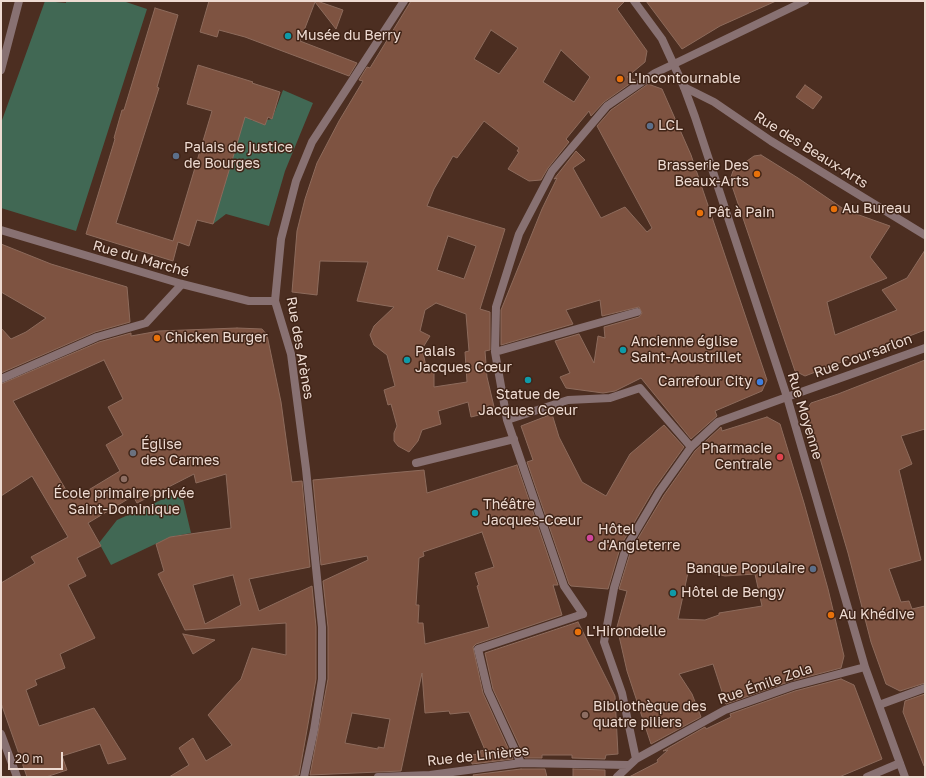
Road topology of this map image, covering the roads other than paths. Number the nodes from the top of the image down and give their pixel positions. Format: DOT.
graph roads {
  1 [pos="19,1"];
  2 [pos="404,1"];
  3 [pos="634,1"];
  4 [pos="805,1"];
  5 [pos="674,64"];
  6 [pos="1,70"];
  7 [pos="684,87"];
  8 [pos="1,230"];
  9 [pos="925,235"];
  10 [pos="182,284"];
  11 [pos="275,301"];
  12 [pos="637,312"];
  13 [pos="925,348"];
  14 [pos="495,352"];
  15 [pos="1,379"];
  16 [pos="787,397"];
  17 [pos="507,420"];
  18 [pos="514,439"];
  19 [pos="691,447"];
  20 [pos="416,463"];
  21 [pos="865,667"];
  22 [pos="925,688"];
  23 [pos="879,705"];
  24 [pos="1,734"];
  25 [pos="636,760"];
  26 [pos="521,763"];
  27 [pos="900,763"];
  28 [pos="628,765"];
  29 [pos="17,777"];
  30 [pos="304,777"];
  31 [pos="378,777"];
  32 [pos="617,777"];
  33 [pos="867,777"];
  34 [pos="905,777"];
  1 -- 6 [label="street"];
  2 -- 11 [label="street, Rue des Arènes"];
  3 -- 5 [label="street, Rue Moyenne"];
  4 -- 5 [label="street"];
  5 -- 7 [label="street, Rue Moyenne"];
  5 -- 14 [label="street"];
  7 -- 9 [label="street, Rue des Beaux-Arts"];
  7 -- 16 [label="street, Rue Moyenne"];
  8 -- 10 [label="street, Rue du Marché"];
  10 -- 11 [label="street, Rue du Marché"];
  10 -- 15 [label="street"];
  11 -- 30 [label="street, Rue des Arènes"];
  12 -- 14 [label="street"];
  13 -- 16 [label="street, Rue Coursarlon"];
  14 -- 17 [label="street"];
  16 -- 19 [label="street, Rue Coursarlon"];
  16 -- 21 [label="street, Rue Moyenne"];
  17 -- 18 [label="street"];
  17 -- 19 [label="street"];
  18 -- 20 [label="street"];
  18 -- 26 [label="street"];
  19 -- 25 [label="street, Rue Coursarlon"];
  21 -- 23 [label="street, Rue Moyenne"];
  21 -- 25 [label="street, Rue Émile Zola"];
  22 -- 23 [label="street"];
  23 -- 27 [label="street, Rue Moyenne"];
  24 -- 29 [label="street"];
  25 -- 28 [label="street, Rue Émile Zola"];
  26 -- 28 [label="street, Rue de Linières"];
  26 -- 31 [label="street, Rue de Linières"];
  27 -- 33 [label="street"];
  27 -- 34 [label="street, Rue Moyenne"];
  28 -- 32 [label="street, Rue Émile Zola"];
}
